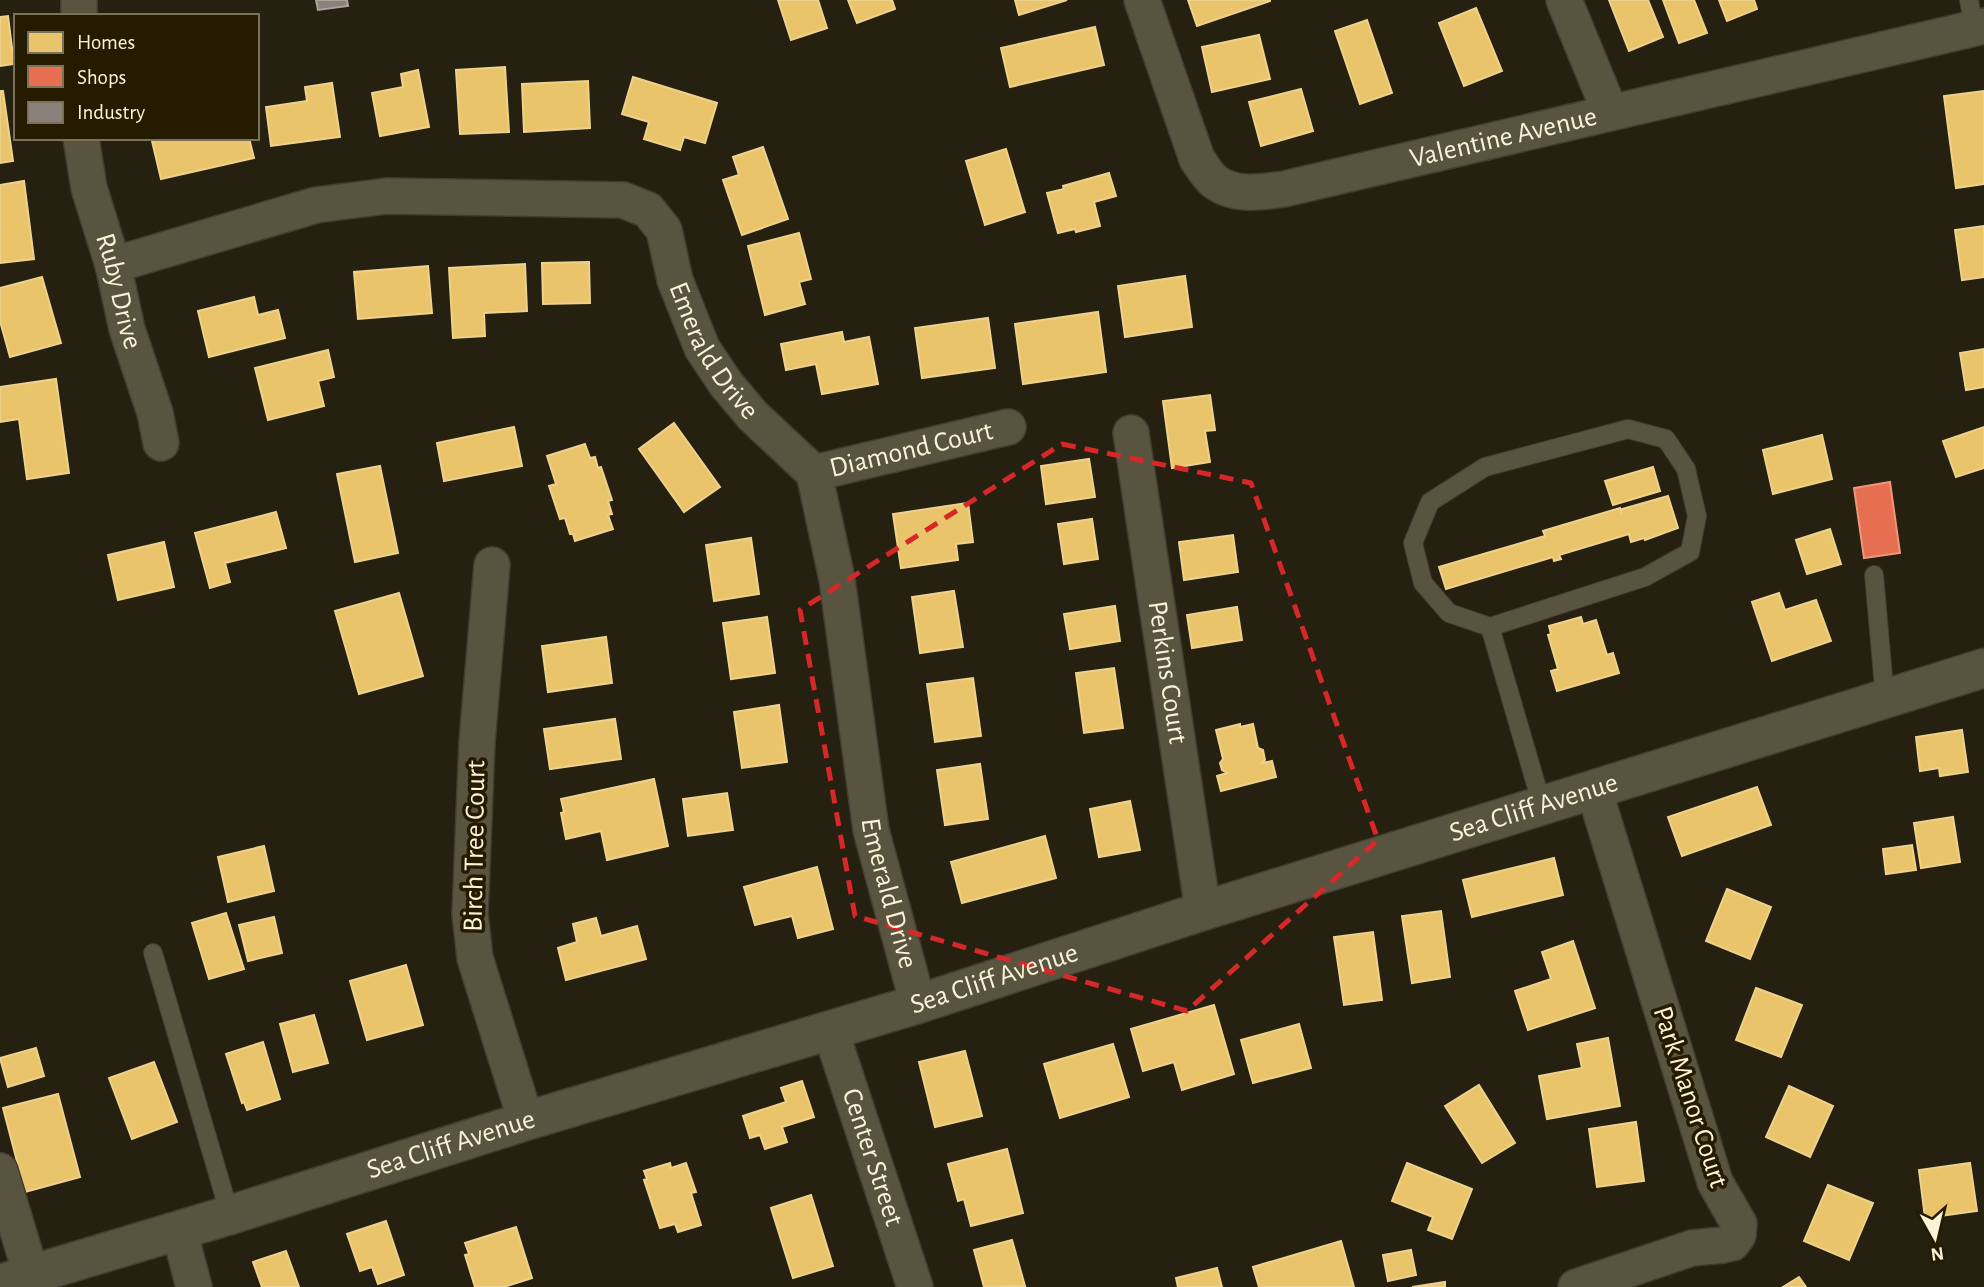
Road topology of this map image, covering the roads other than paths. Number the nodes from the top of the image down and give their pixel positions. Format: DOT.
graph roads {
  1 [pos="1143,0"];
  2 [pos="1564,0"];
  3 [pos="1976,18"];
  4 [pos="1609,112"];
  5 [pos="81,140"];
  6 [pos="113,265"];
  7 [pos="1008,427"];
  8 [pos="1131,433"];
  9 [pos="161,443"];
  10 [pos="814,473"];
  11 [pos="492,565"];
  12 [pos="1874,575"];
  13 [pos="1490,627"];
  14 [pos="1984,668"];
  15 [pos="1885,699"];
  16 [pos="1594,790"];
  17 [pos="1542,805"];
  18 [pos="1203,911"];
  19 [pos="153,953"];
  20 [pos="918,1004"];
  21 [pos="830,1029"];
  22 [pos="526,1121"];
  23 [pos="0,1171"];
  24 [pos="230,1215"];
  25 [pos="179,1230"];
  26 [pos="16,1279"];
  27 [pos="194,1287"];
  28 [pos="915,1287"];
  29 [pos="1576,1287"];
  1 -- 4 [label="street, Valentine Avenue"];
  2 -- 4 [label="street"];
  3 -- 4 [label="street, Valentine Avenue"];
  5 -- 6 [label="street, Ruby Drive"];
  6 -- 9 [label="street, Ruby Drive"];
  6 -- 10 [label="street, Emerald Drive"];
  7 -- 10 [label="street, Diamond Court"];
  8 -- 18 [label="street, Perkins Court"];
  10 -- 20 [label="street, Emerald Drive"];
  11 -- 22 [label="street, Birch Tree Court"];
  12 -- 15 [label="lane"];
  13 -- 13 [label="lane"];
  13 -- 17 [label="lane"];
  14 -- 15 [label="street, Sea Cliff Avenue"];
  15 -- 16 [label="street, Sea Cliff Avenue"];
  16 -- 17 [label="street, Sea Cliff Avenue"];
  16 -- 29 [label="street, Park Manor Court"];
  17 -- 18 [label="street, Sea Cliff Avenue"];
  18 -- 20 [label="street, Sea Cliff Avenue"];
  19 -- 24 [label="lane"];
  20 -- 21 [label="street, Sea Cliff Avenue"];
  21 -- 22 [label="street, Sea Cliff Avenue"];
  21 -- 28 [label="street, Center Street"];
  22 -- 24 [label="street, Sea Cliff Avenue"];
  23 -- 26 [label="street"];
  24 -- 25 [label="street, Sea Cliff Avenue"];
  25 -- 26 [label="street, Sea Cliff Avenue"];
  25 -- 27 [label="street"];
}
